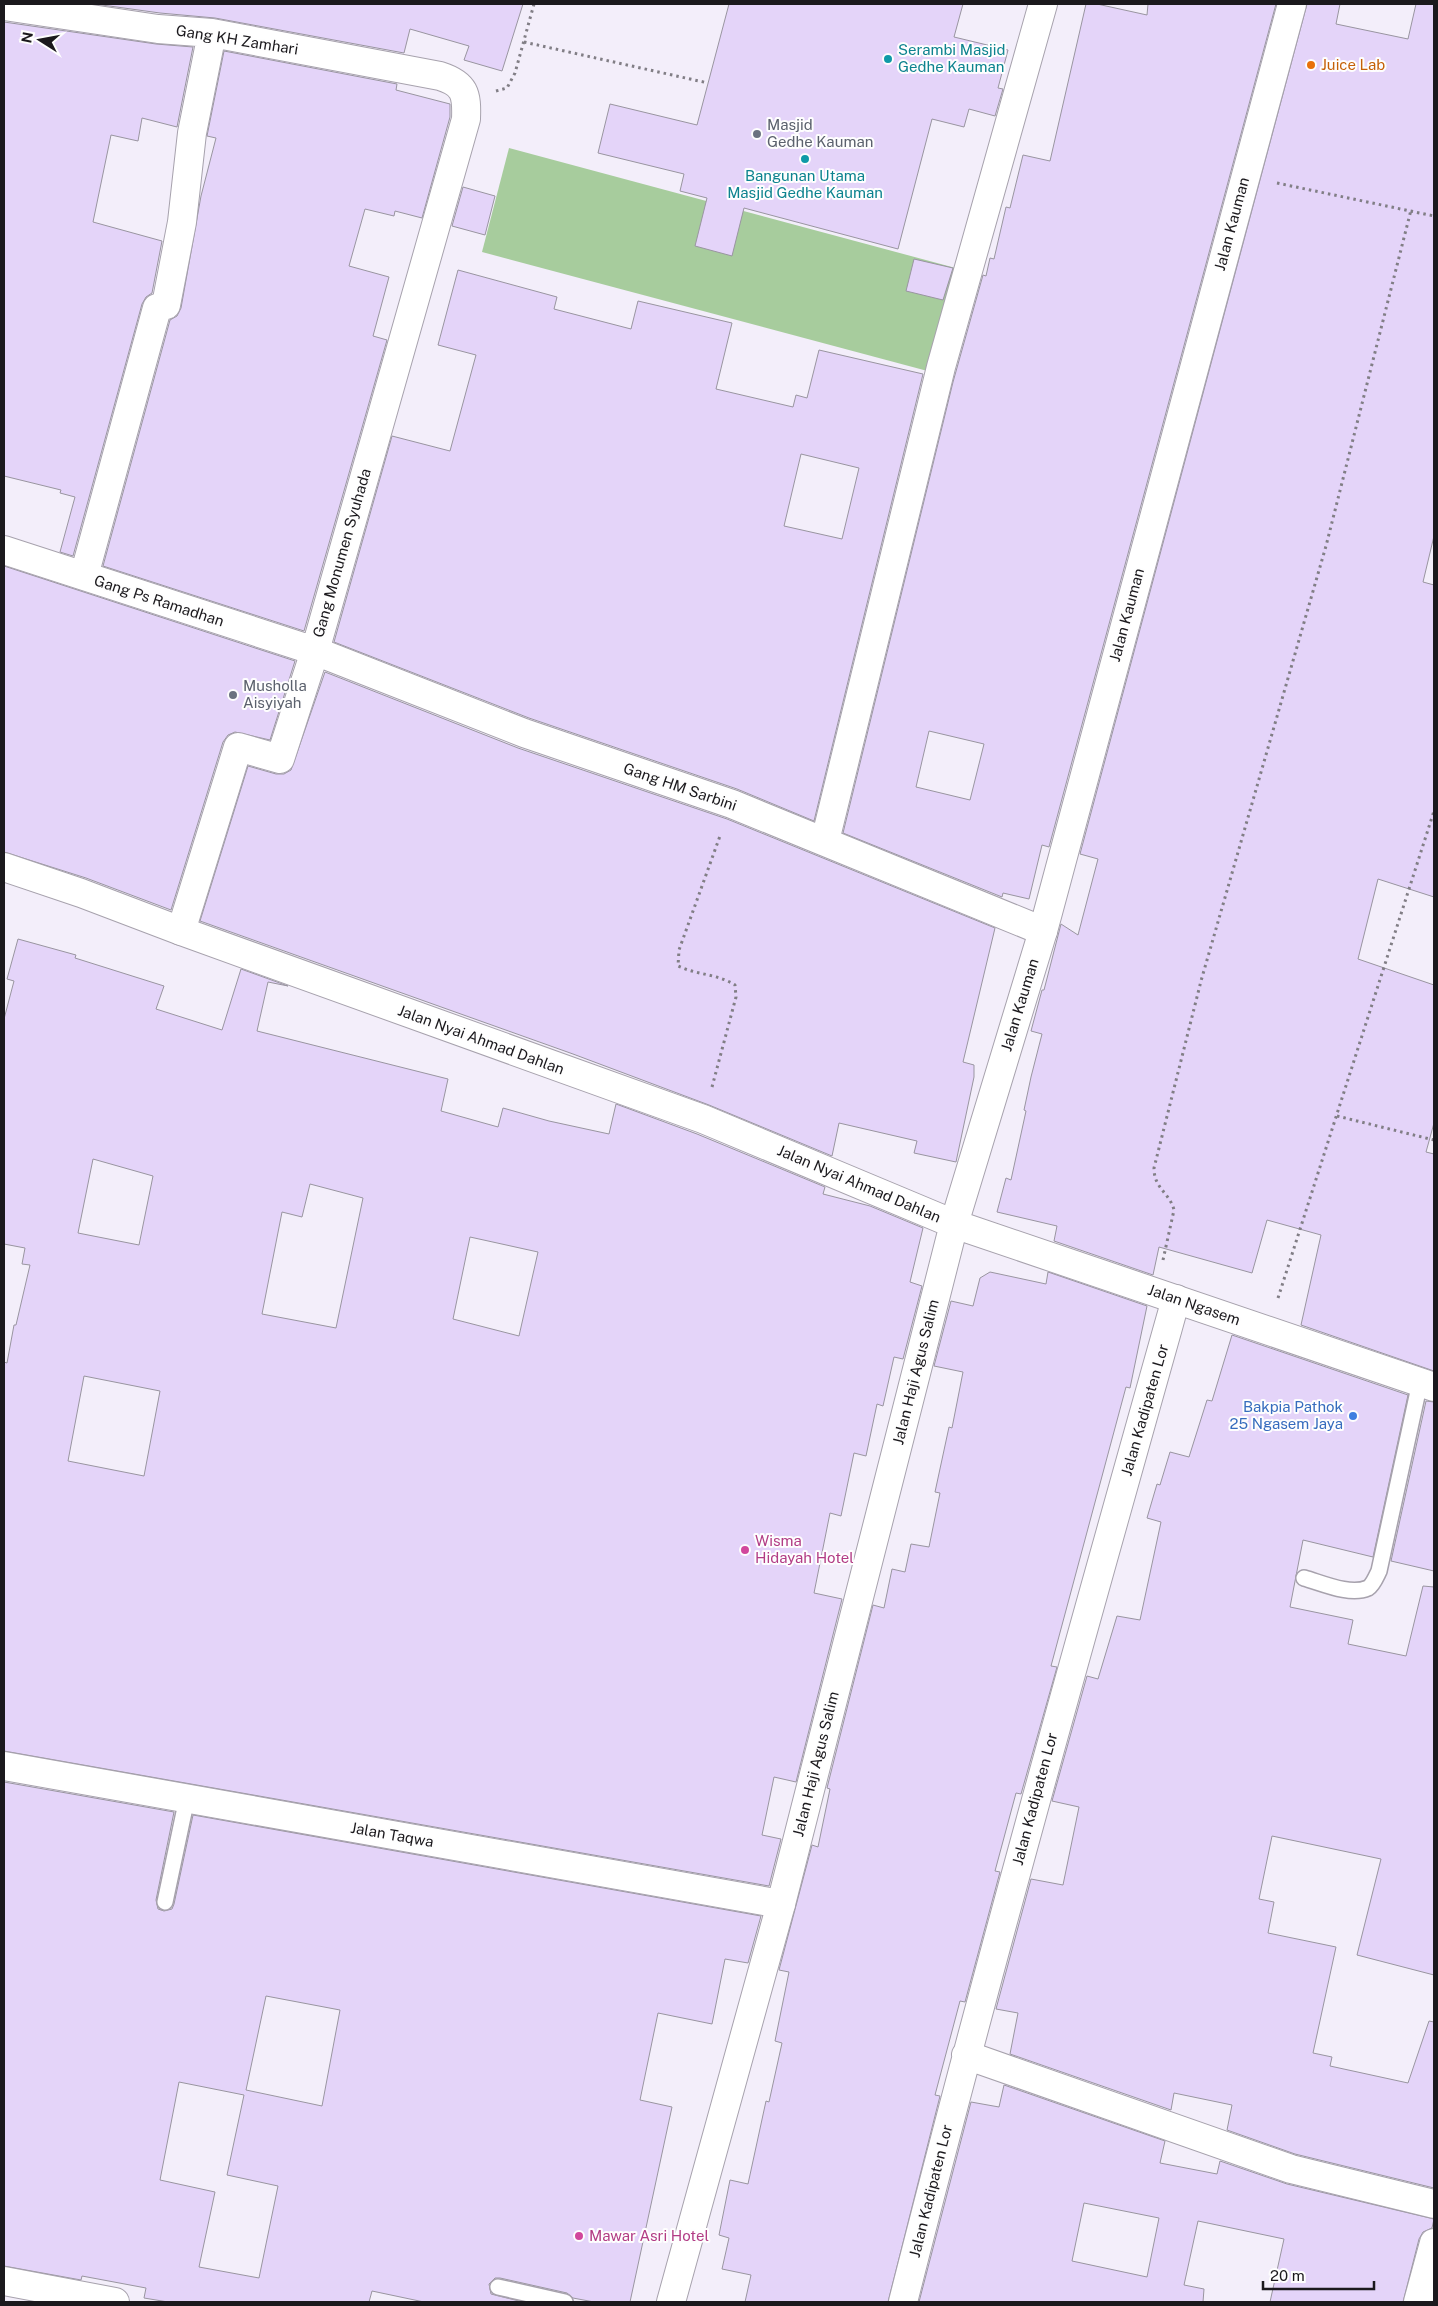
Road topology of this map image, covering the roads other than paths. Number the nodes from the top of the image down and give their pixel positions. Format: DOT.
graph roads {
  1 [pos="1043,4"];
  2 [pos="1292,4"];
  3 [pos="4,6"];
  4 [pos="212,33"];
  5 [pos="466,109"];
  6 [pos="4,550"];
  7 [pos="84,576"];
  8 [pos="314,651"];
  9 [pos="825,842"];
  10 [pos="4,868"];
  11 [pos="1043,930"];
  12 [pos="181,931"];
  13 [pos="954,1224"];
  14 [pos="1165,1296"];
  15 [pos="1427,1385"];
  16 [pos="1304,1578"];
  17 [pos="4,1766"];
  18 [pos="187,1798"];
  19 [pos="164,1902"];
  20 [pos="781,1904"];
  21 [pos="966,2055"];
  22 [pos="1434,2204"];
  23 [pos="1434,2242"];
  24 [pos="4,2281"];
  25 [pos="498,2287"];
  26 [pos="115,2302"];
  27 [pos="566,2302"];
  28 [pos="670,2302"];
  29 [pos="903,2302"];
  30 [pos="1418,2302"];
  1 -- 9 [label="street"];
  2 -- 11 [label="street, Jalan Kauman"];
  3 -- 4 [label="street, Gang KH Zamhari"];
  4 -- 5 [label="street, Gang KH Zamhari"];
  4 -- 7 [label="street"];
  5 -- 8 [label="street, Gang Monumen Syuhada"];
  6 -- 7 [label="street, Gang Ps Ramadhan"];
  7 -- 8 [label="street, Gang Ps Ramadhan"];
  8 -- 9 [label="street, Gang HM Sarbini"];
  8 -- 12 [label="street, Gang Monumen Syuhada"];
  9 -- 11 [label="street, Gang HM Sarbini"];
  10 -- 12 [label="street, Jalan Nyai Ahmad Dahlan"];
  11 -- 13 [label="street, Jalan Kauman"];
  12 -- 13 [label="street, Jalan Nyai Ahmad Dahlan"];
  13 -- 14 [label="street, Jalan Ngasem"];
  13 -- 20 [label="street, Jalan Haji Agus Salim"];
  14 -- 15 [label="street, Jalan Ngasem"];
  14 -- 21 [label="street, Jalan Kadipaten Lor"];
  15 -- 16 [label="lane"];
  17 -- 18 [label="street, Jalan Taqwa"];
  18 -- 19 [label="lane"];
  18 -- 20 [label="street, Jalan Taqwa"];
  20 -- 28 [label="street, Jalan Haji Agus Salim"];
  21 -- 22 [label="street"];
  21 -- 29 [label="street, Jalan Kadipaten Lor"];
  23 -- 30 [label="street"];
  24 -- 26 [label="street"];
  25 -- 27 [label="lane"];
}
